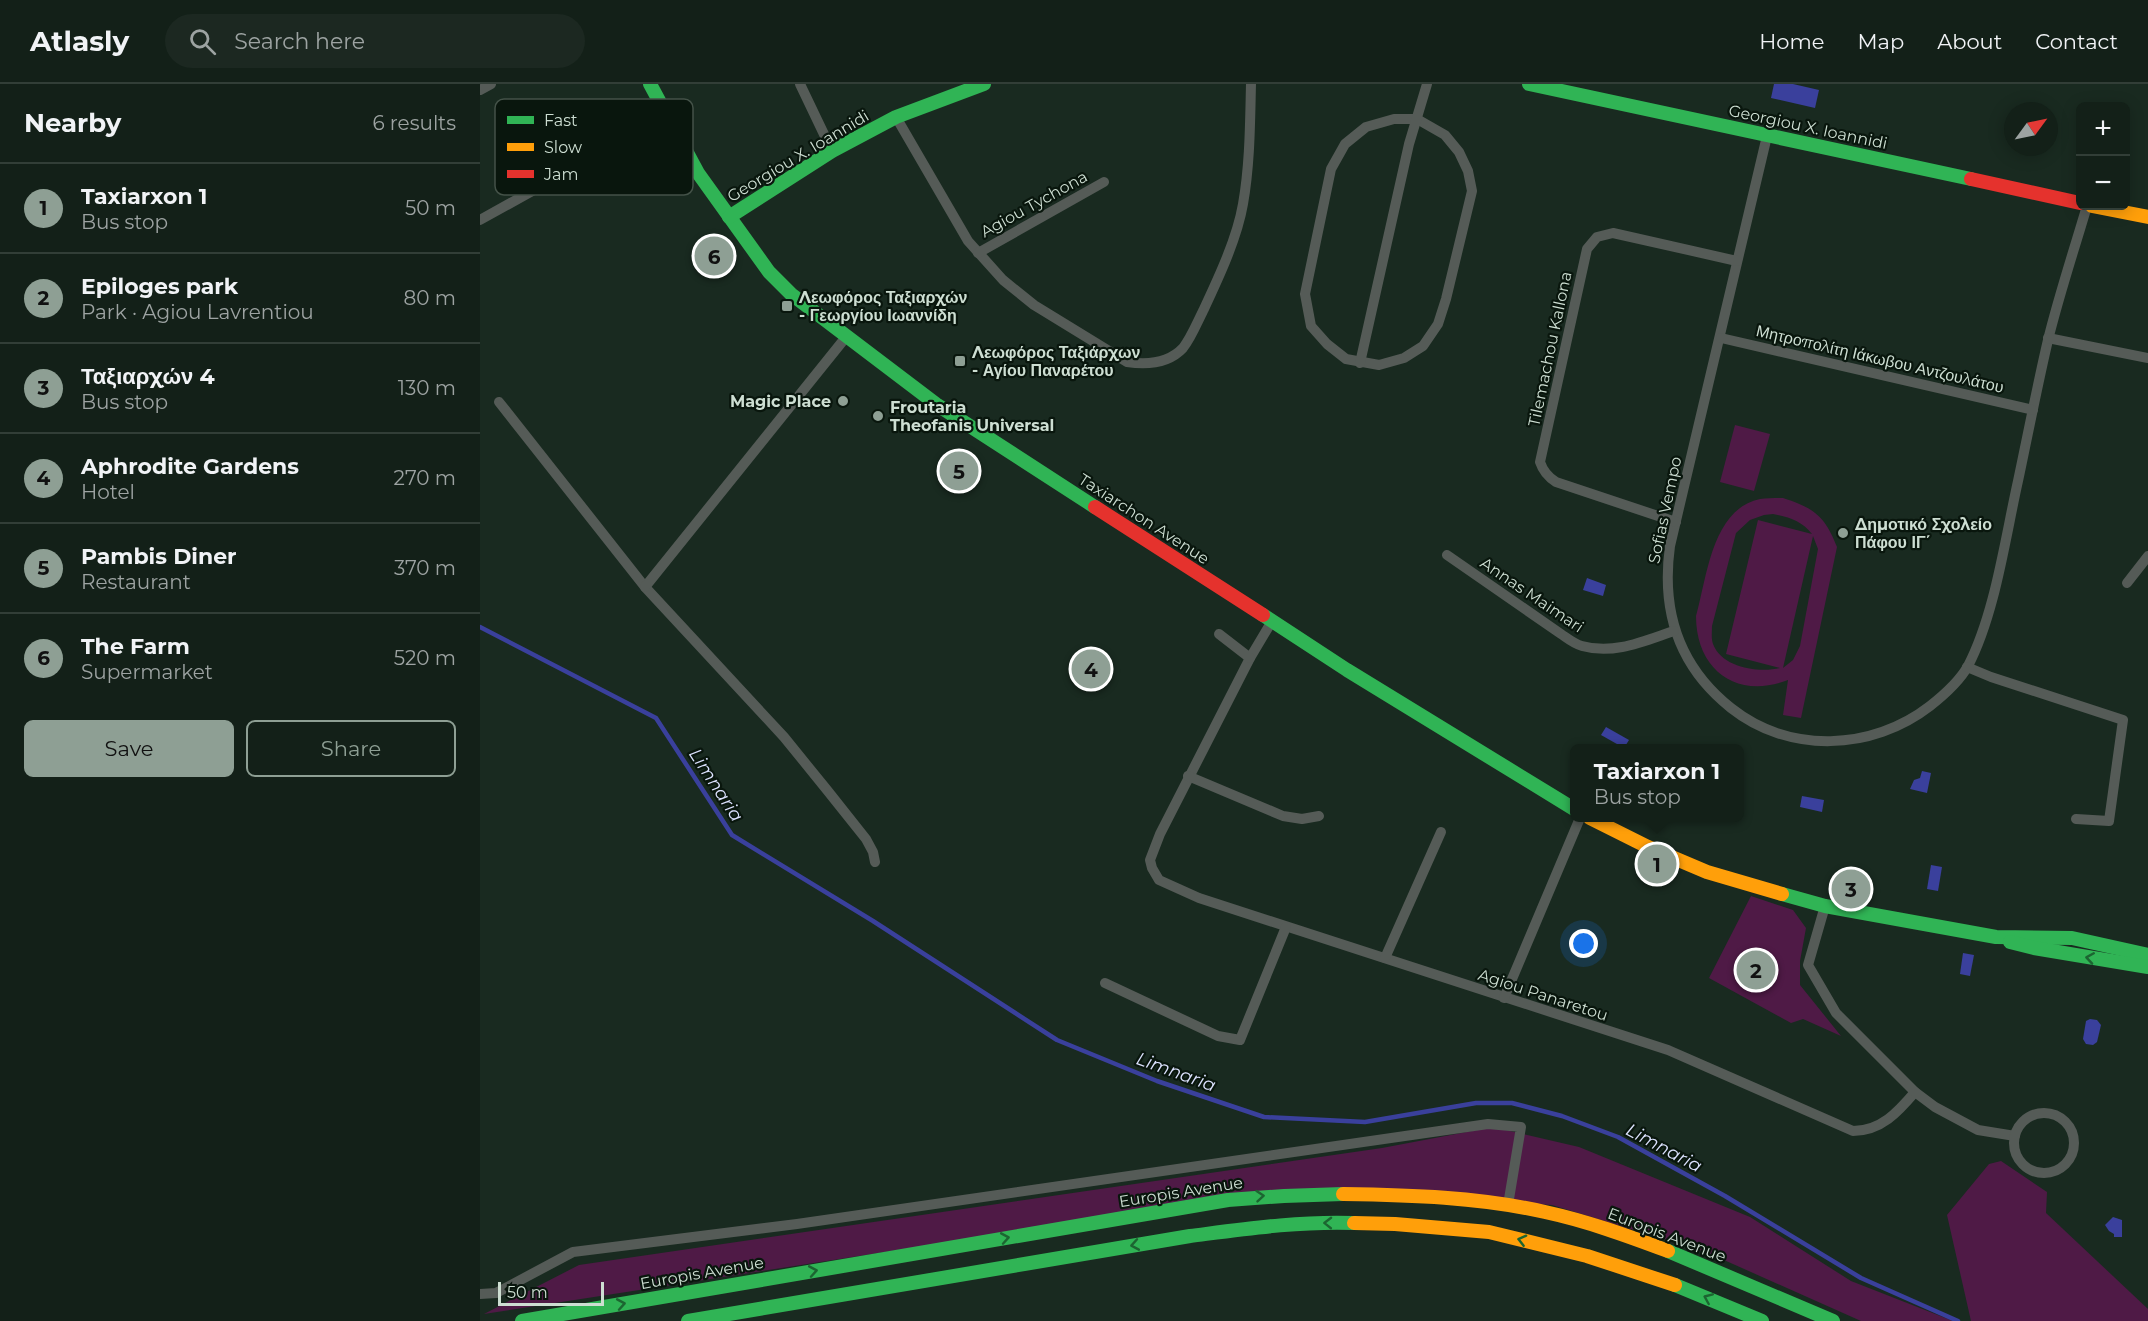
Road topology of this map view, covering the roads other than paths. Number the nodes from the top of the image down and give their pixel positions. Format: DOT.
graph roads {
  1 [pos="491,84"];
  2 [pos="650,84"];
  3 [pos="800,84"];
  4 [pos="984,84"];
  5 [pos="1251,84"];
  6 [pos="1427,84"];
  7 [pos="1529,84"];
  8 [pos="1576,89"];
  9 [pos="480,90"];
  10 [pos="658,99"];
  11 [pos="896,117"];
  12 [pos="1417,119"];
  13 [pos="1767,136"];
  14 [pos="832,151"];
  15 [pos="693,164"];
  16 [pos="1104,182"];
  17 [pos="525,195"];
  18 [pos="2076,202"];
  19 [pos="2089,210"];
  20 [pos="2111,210"];
  21 [pos="729,217"];
  22 [pos="2148,217"];
  23 [pos="480,220"];
  24 [pos="978,253"];
  25 [pos="1737,261"];
  26 [pos="846,337"];
  27 [pos="1721,338"];
  28 [pos="2049,338"];
  29 [pos="2148,358"];
  30 [pos="1360,363"];
  31 [pos="499,402"];
  32 [pos="2033,410"];
  33 [pos="1676,522"];
  34 [pos="1447,555"];
  35 [pos="2148,556"];
  36 [pos="2127,583"];
  37 [pos="645,587"];
  38 [pos="1272,621"];
  39 [pos="1674,631"];
  40 [pos="1219,634"];
  41 [pos="1250,658"];
  42 [pos="1967,667"];
  43 [pos="1188,776"];
  44 [pos="1570,806"];
  45 [pos="1318,816"];
  46 [pos="2076,819"];
  47 [pos="1578,822"];
  48 [pos="1598,822"];
  49 [pos="1441,832"];
  50 [pos="875,862"];
  51 [pos="1825,906"];
  52 [pos="1286,927"];
  53 [pos="1996,937"];
  54 [pos="2148,955"];
  55 [pos="1385,958"];
  56 [pos="2148,967"];
  57 [pos="1105,983"];
  58 [pos="1504,998"];
  59 [pos="1915,1092"];
  60 [pos="2015,1136"];
  61 [pos="1508,1205"];
  62 [pos="480,1294"];
  63 [pos="522,1321"];
  64 [pos="688,1321"];
  65 [pos="1762,1321"];
  66 [pos="1833,1321"];
  1 -- 9 [label="street"];
  2 -- 10 [label="main road, Taxiarchon Avenue"];
  3 -- 14 [label="street"];
  4 -- 11 [label="main road, Georgiou X. Ioannidi"];
  5 -- 24 [label="street"];
  6 -- 12 [label="street"];
  7 -- 8 [label="main road, Georgiou X. Ioannidi"];
  8 -- 13 [label="main road, Georgiou X. Ioannidi"];
  11 -- 14 [label="main road, Georgiou X. Ioannidi"];
  11 -- 24 [label="street"];
  12 -- 30 [label="street"];
  12 -- 30 [label="street"];
  12 -- 30 [label="street"];
  13 -- 18 [label="main road, Georgiou X. Ioannidi"];
  13 -- 25 [label="street, Sofias Vempo"];
  14 -- 21 [label="main road, Georgiou X. Ioannidi"];
  15 -- 21 [label="main road, Taxiarchon Avenue"];
  16 -- 24 [label="street, Agiou Tychona"];
  17 -- 23 [label="street"];
  19 -- 28 [label="street, Sofias Vempo"];
  20 -- 22 [label="main road"];
  21 -- 26 [label="main road, Taxiarchon Avenue"];
  25 -- 27 [label="street, Sofias Vempo"];
  25 -- 33 [label="street, Tilemachou Kallona"];
  26 -- 37 [label="street"];
  26 -- 38 [label="main road, Taxiarchon Avenue"];
  27 -- 32 [label="street, Μητροπολίτη Ιάκωβου Αντζουλάτου"];
  27 -- 33 [label="street, Sofias Vempo"];
  28 -- 29 [label="street"];
  28 -- 32 [label="street, Sofias Vempo"];
  31 -- 37 [label="street"];
  32 -- 42 [label="street, Sofias Vempo"];
  33 -- 39 [label="street, Sofias Vempo"];
  34 -- 39 [label="street, Annas Maimari"];
  35 -- 36 [label="street"];
  37 -- 50 [label="street"];
  38 -- 41 [label="street"];
  38 -- 44 [label="main road, Taxiarchon Avenue"];
  39 -- 42 [label="street, Sofias Vempo"];
  40 -- 41 [label="street"];
  41 -- 43 [label="street"];
  42 -- 46 [label="street"];
  43 -- 45 [label="street"];
  43 -- 52 [label="street, Agiou Panaretou"];
  47 -- 58 [label="street"];
  48 -- 51 [label="main road"];
  49 -- 55 [label="street"];
  51 -- 53 [label="main road"];
  51 -- 59 [label="street"];
  52 -- 55 [label="street, Agiou Panaretou"];
  52 -- 57 [label="street"];
  53 -- 54 [label="main road"];
  56 -- 53 [label="main road, one-way"];
  55 -- 58 [label="street, Agiou Panaretou"];
  58 -- 59 [label="street, Agiou Panaretou"];
  59 -- 60 [label="street"];
  60 -- 60 [label="street"];
  61 -- 62 [label="street"];
  63 -- 61 [label="main road, Europis Avenue, one-way"];
  61 -- 66 [label="main road, Europis Avenue"];
  65 -- 64 [label="main road, one-way"];
}
